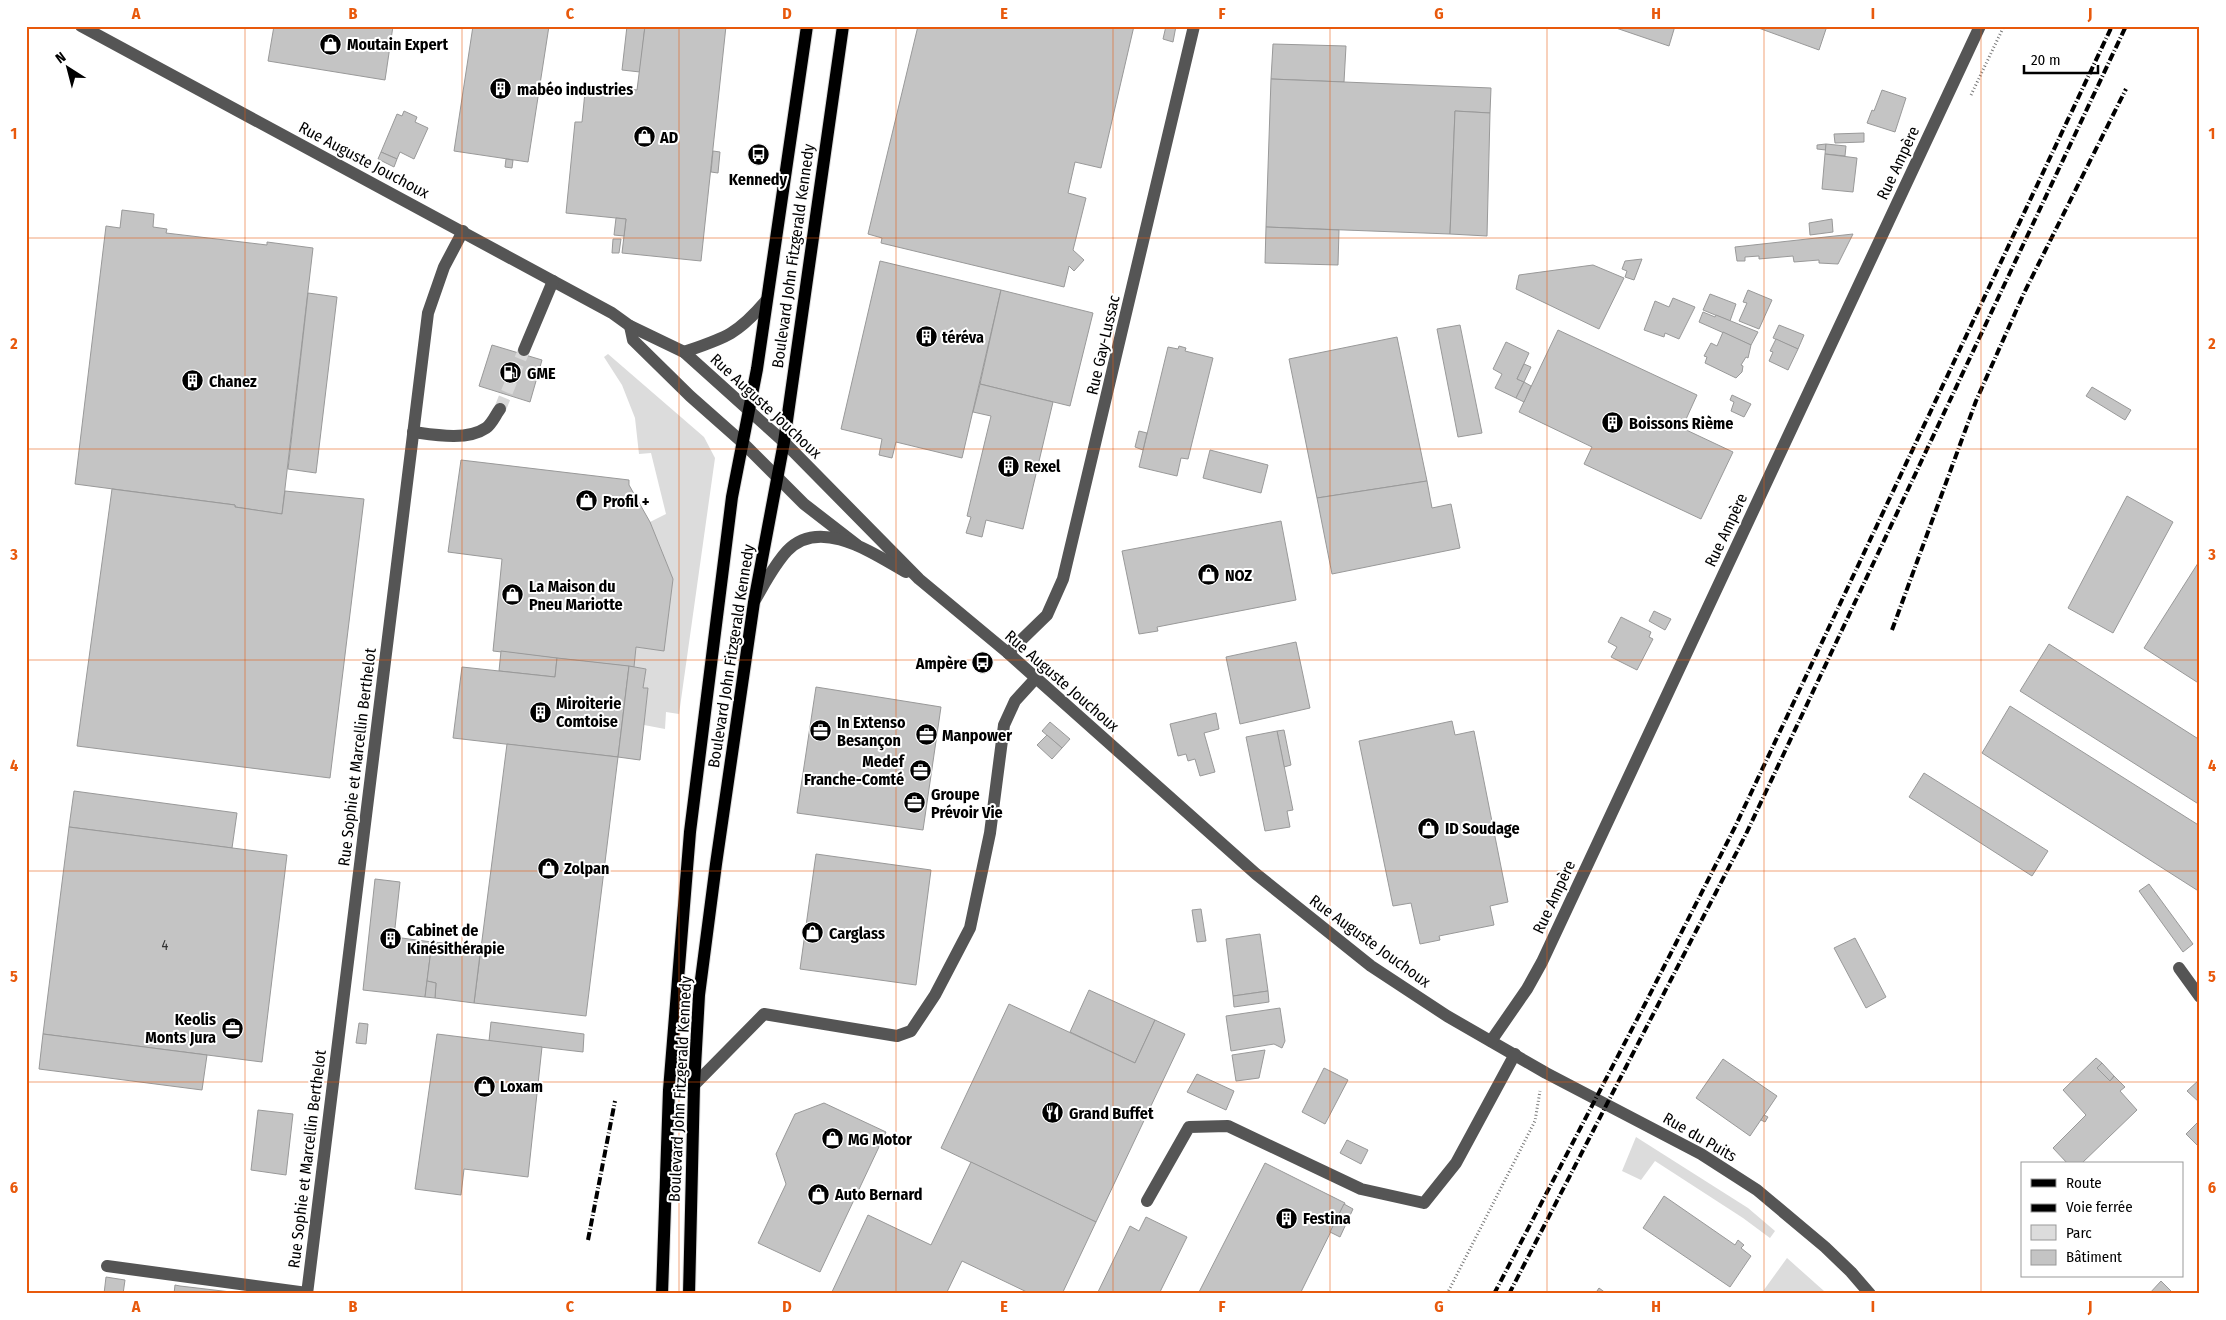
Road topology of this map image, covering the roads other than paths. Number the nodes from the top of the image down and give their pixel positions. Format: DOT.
graph roads {
  1 [pos="81,26"];
  2 [pos="807,26"];
  3 [pos="843,26"];
  4 [pos="1194,26"];
  5 [pos="1980,26"];
  6 [pos="103,32"];
  7 [pos="463,231"];
  8 [pos="553,281"];
  9 [pos="766,301"];
  10 [pos="630,326"];
  11 [pos="524,350"];
  12 [pos="684,352"];
  13 [pos="500,408"];
  14 [pos="748,410"];
  15 [pos="413,432"];
  16 [pos="742,442"];
  17 [pos="784,442"];
  18 [pos="777,477"];
  19 [pos="857,545"];
  20 [pos="920,579"];
  21 [pos="754,602"];
  22 [pos="1008,654"];
  23 [pos="1036,678"];
  24 [pos="2179,968"];
  25 [pos="2200,997"];
  26 [pos="1491,1041"];
  27 [pos="1514,1054"];
  28 [pos="694,1085"];
  29 [pos="1147,1201"];
  30 [pos="107,1266"];
  31 [pos="307,1293"];
  32 [pos="662,1294"];
  33 [pos="689,1294"];
  34 [pos="1870,1294"];
  1 -- 6 [label="street, Rue Auguste Jouchoux"];
  2 -- 9 [label="main road, Boulevard John Fitzgerald Kennedy"];
  3 -- 17 [label="main road, Boulevard John Fitzgerald Kennedy"];
  4 -- 22 [label="street, Rue Gay-Lussac"];
  5 -- 26 [label="street, Rue Ampère"];
  6 -- 7 [label="street, Rue Auguste Jouchoux"];
  7 -- 8 [label="street, Rue Auguste Jouchoux"];
  7 -- 15 [label="street, Rue Sophie et Marcellin Berthelot"];
  8 -- 10 [label="street, Rue Auguste Jouchoux"];
  8 -- 11 [label="street"];
  9 -- 12 [label="street"];
  9 -- 14 [label="main road, Boulevard John Fitzgerald Kennedy"];
  10 -- 12 [label="street, Rue Auguste Jouchoux"];
  10 -- 16 [label="street, Rue Auguste Jouchoux"];
  12 -- 14 [label="street, Rue Auguste Jouchoux"];
  13 -- 15 [label="street"];
  14 -- 16 [label="main road, Boulevard John Fitzgerald Kennedy"];
  14 -- 17 [label="street, Rue Auguste Jouchoux"];
  15 -- 31 [label="street, Rue Sophie et Marcellin Berthelot"];
  16 -- 18 [label="street, Rue Auguste Jouchoux"];
  16 -- 32 [label="main road, Boulevard John Fitzgerald Kennedy"];
  17 -- 18 [label="main road, Boulevard John Fitzgerald Kennedy"];
  17 -- 20 [label="street, Rue Auguste Jouchoux"];
  18 -- 19 [label="street, Rue Auguste Jouchoux"];
  18 -- 21 [label="main road, Boulevard John Fitzgerald Kennedy"];
  19 -- 20 [label="street"];
  19 -- 21 [label="street"];
  20 -- 22 [label="street, Rue Auguste Jouchoux"];
  21 -- 28 [label="main road, Boulevard John Fitzgerald Kennedy"];
  22 -- 23 [label="street, Rue Auguste Jouchoux"];
  23 -- 26 [label="street, Rue Auguste Jouchoux"];
  23 -- 28 [label="street"];
  24 -- 25 [label="street"];
  26 -- 27 [label="street, Rue du Puits"];
  27 -- 29 [label="street"];
  27 -- 34 [label="street, Rue du Puits"];
  28 -- 33 [label="main road, Boulevard John Fitzgerald Kennedy"];
  30 -- 31 [label="street"];
}
